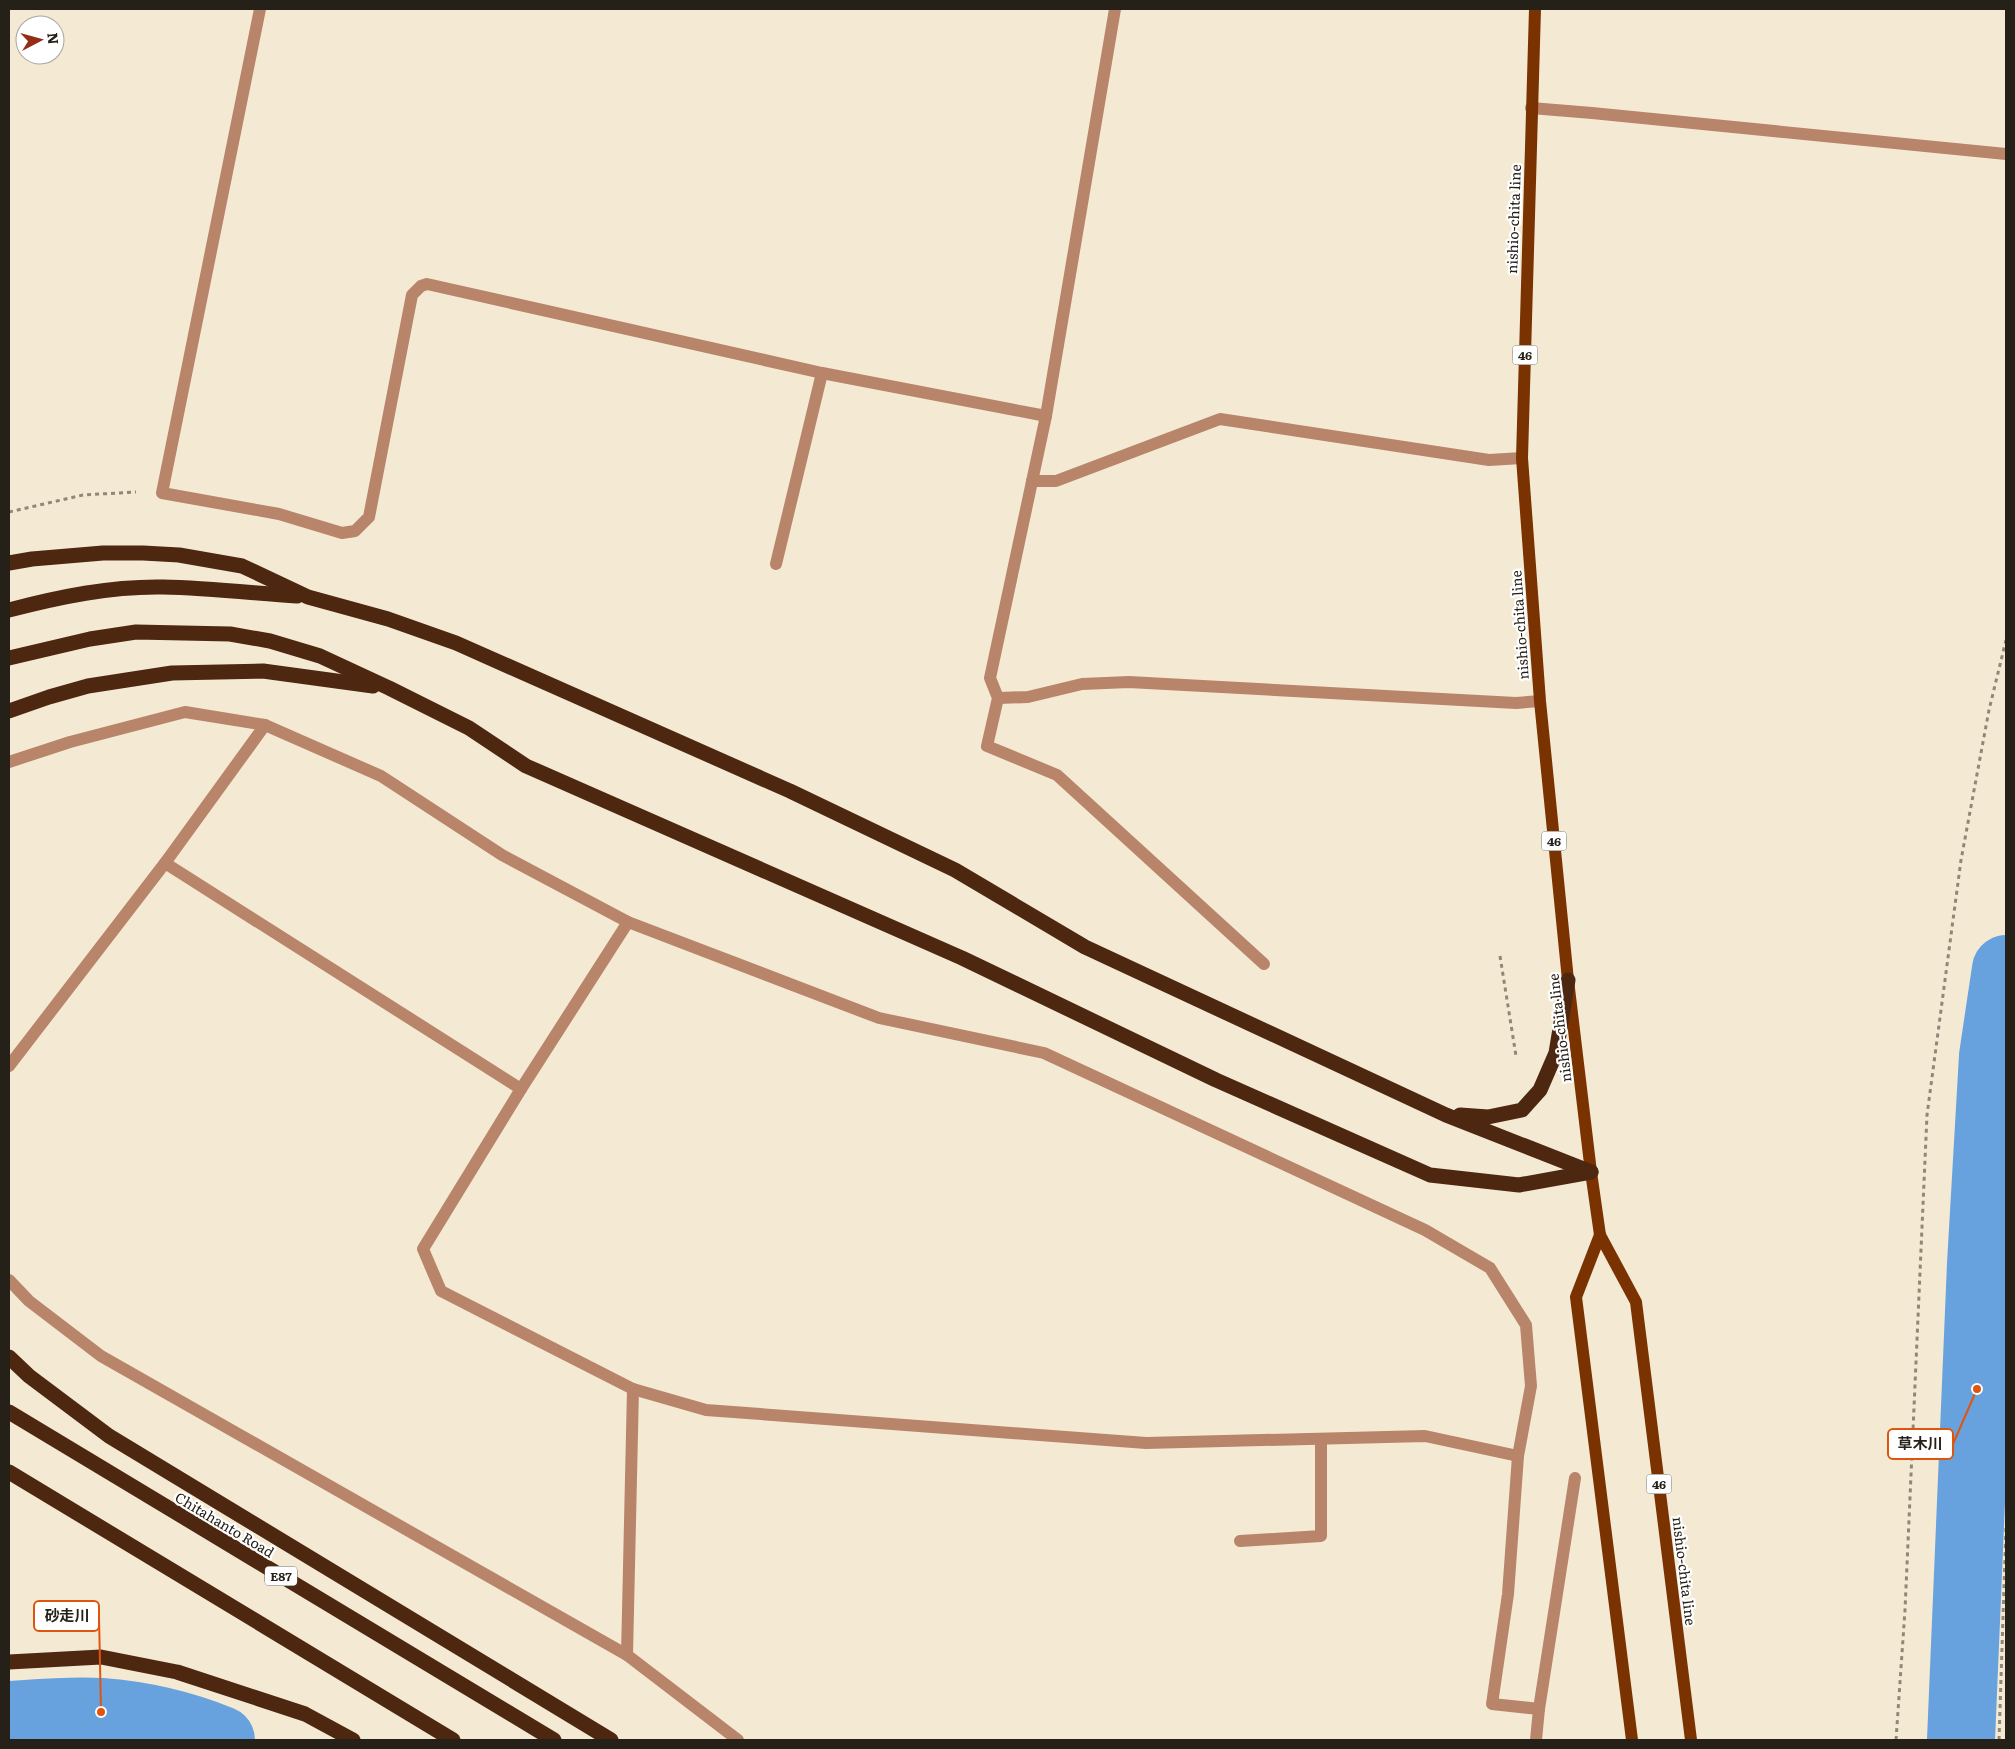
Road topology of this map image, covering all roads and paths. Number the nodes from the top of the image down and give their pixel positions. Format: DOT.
graph roads {
  1 [pos="260,9"];
  2 [pos="1115,9"];
  3 [pos="1535,9"];
  4 [pos="1531,108"];
  5 [pos="2006,154"];
  6 [pos="822,373"];
  7 [pos="1046,416"];
  8 [pos="1522,458"];
  9 [pos="1032,481"];
  10 [pos="162,493"];
  11 [pos="9,512"];
  12 [pos="9,563"];
  13 [pos="776,564"];
  14 [pos="308,597"];
  15 [pos="9,610"];
  16 [pos="2006,640"];
  17 [pos="9,658"];
  18 [pos="389,688"];
  19 [pos="998,698"];
  20 [pos="1540,701"];
  21 [pos="9,711"];
  22 [pos="265,725"];
  23 [pos="9,762"];
  24 [pos="165,863"];
  25 [pos="628,922"];
  26 [pos="1500,956"];
  27 [pos="1264,964"];
  28 [pos="1568,980"];
  29 [pos="1516,1056"];
  30 [pos="9,1066"];
  31 [pos="521,1089"];
  32 [pos="1446,1115"];
  33 [pos="1591,1172"];
  34 [pos="1600,1236"];
  35 [pos="9,1280"];
  36 [pos="9,1357"];
  37 [pos="633,1389"];
  38 [pos="9,1412"];
  39 [pos="1321,1439"];
  40 [pos="1518,1456"];
  41 [pos="9,1472"];
  42 [pos="1575,1478"];
  43 [pos="2006,1526"];
  44 [pos="1240,1541"];
  45 [pos="627,1655"];
  46 [pos="9,1662"];
  47 [pos="1539,1709"];
  48 [pos="353,1740"];
  49 [pos="453,1740"];
  50 [pos="554,1740"];
  51 [pos="611,1740"];
  52 [pos="738,1740"];
  53 [pos="1536,1740"];
  54 [pos="1632,1740"];
  55 [pos="1691,1740"];
  56 [pos="1896,1740"];
  57 [pos="1999,1740"];
  1 -- 10 [label="street"];
  2 -- 7 [label="street"];
  3 -- 4 [label="main road, nishio-chita line / 46"];
  4 -- 5 [label="street"];
  4 -- 8 [label="main road, nishio-chita line / 46"];
  6 -- 7 [label="street"];
  6 -- 10 [label="street"];
  6 -- 13 [label="street"];
  7 -- 9 [label="street"];
  8 -- 9 [label="street"];
  8 -- 20 [label="main road, nishio-chita line / 46"];
  9 -- 19 [label="street"];
  10 -- 11 [label="path"];
  12 -- 14 [label="highway"];
  14 -- 15 [label="highway"];
  14 -- 32 [label="highway"];
  16 -- 56 [label="path"];
  17 -- 18 [label="highway"];
  18 -- 21 [label="highway"];
  18 -- 33 [label="highway"];
  19 -- 20 [label="street"];
  19 -- 27 [label="street"];
  20 -- 28 [label="main road, nishio-chita line / 46"];
  22 -- 23 [label="street"];
  22 -- 24 [label="street"];
  22 -- 25 [label="street"];
  24 -- 30 [label="street"];
  24 -- 31 [label="street"];
  25 -- 31 [label="street"];
  25 -- 40 [label="street"];
  26 -- 29 [label="path"];
  28 -- 32 [label="highway"];
  28 -- 33 [label="main road, nishio-chita line / 46"];
  31 -- 37 [label="street"];
  32 -- 33 [label="highway"];
  33 -- 34 [label="main road, nishio-chita line / 46"];
  34 -- 54 [label="main road, nishio-chita line / 46"];
  34 -- 55 [label="main road, nishio-chita line / 46"];
  35 -- 45 [label="street"];
  36 -- 51 [label="highway"];
  37 -- 39 [label="street"];
  37 -- 45 [label="street"];
  38 -- 50 [label="highway, Chitahanto Road / E87"];
  39 -- 40 [label="street"];
  39 -- 44 [label="street"];
  40 -- 47 [label="street"];
  41 -- 49 [label="highway"];
  42 -- 47 [label="street"];
  43 -- 57 [label="path"];
  45 -- 52 [label="street"];
  46 -- 48 [label="highway"];
  47 -- 53 [label="street"];
}
